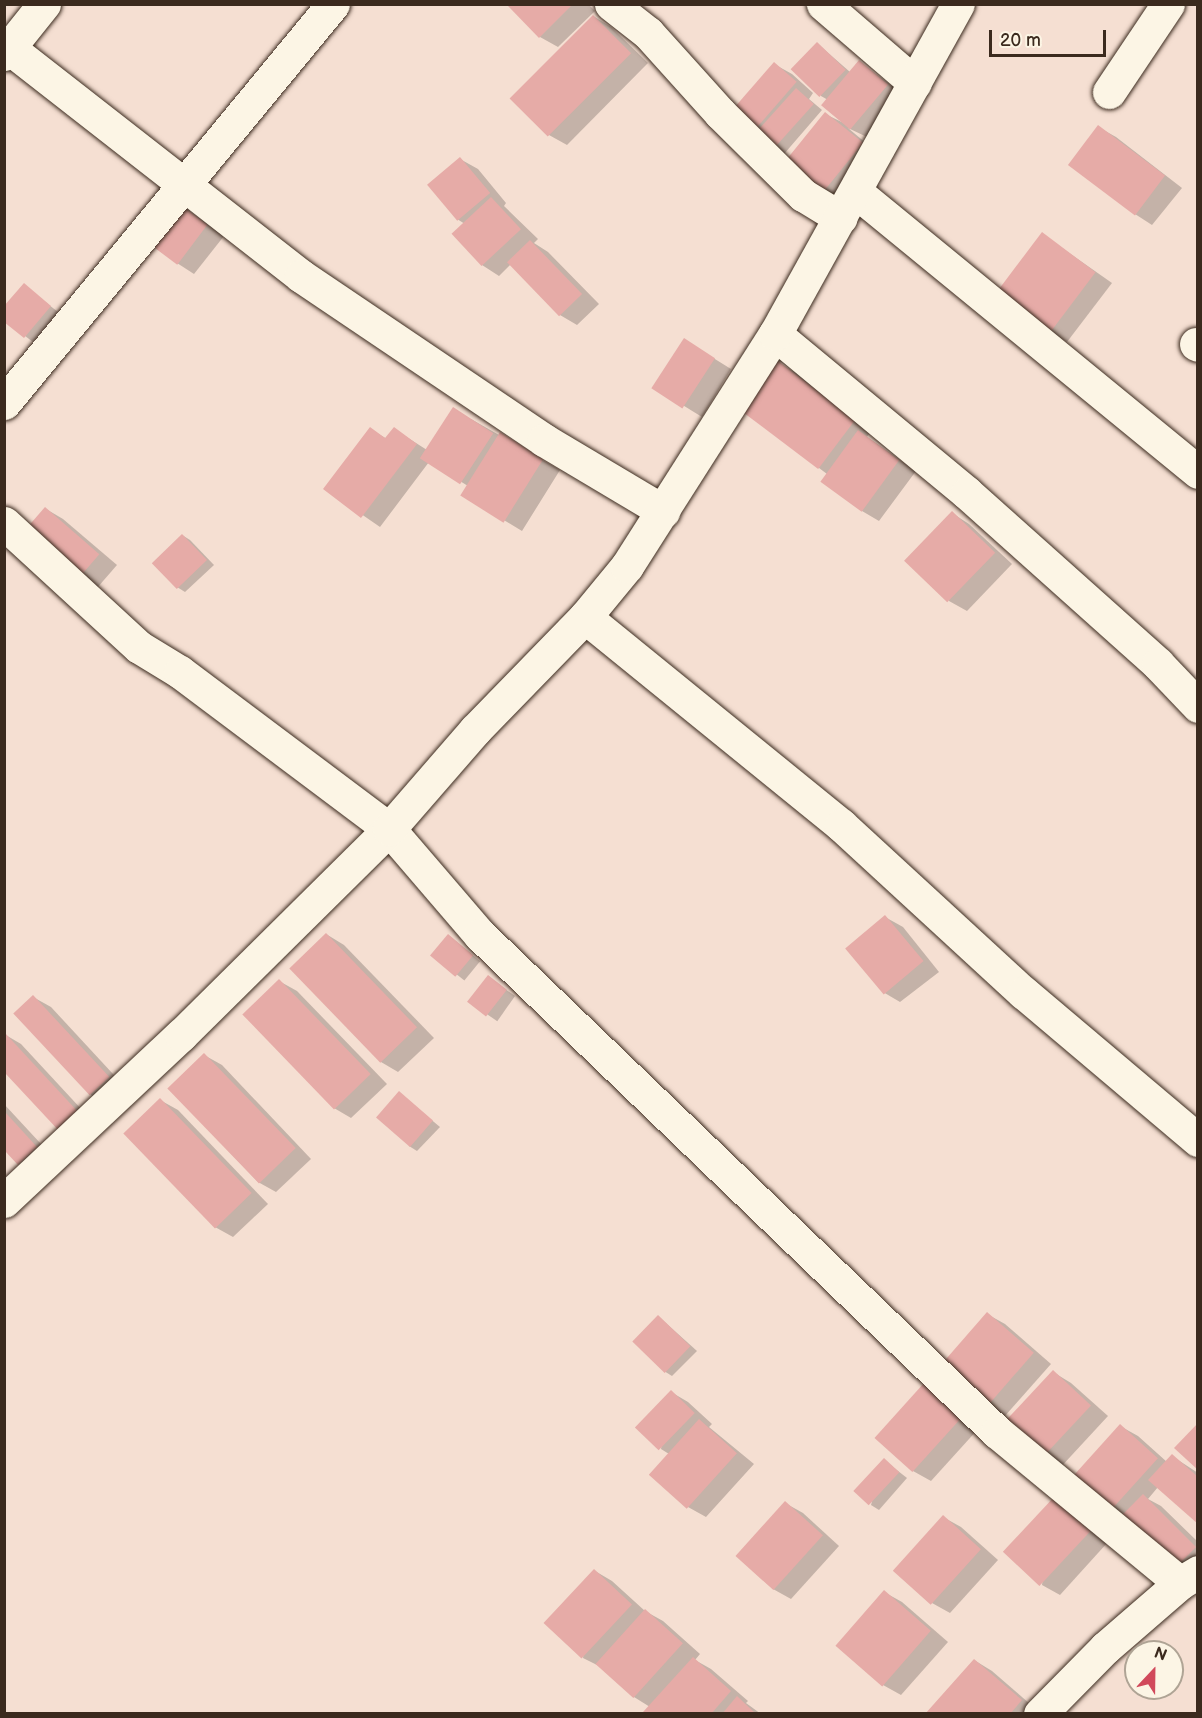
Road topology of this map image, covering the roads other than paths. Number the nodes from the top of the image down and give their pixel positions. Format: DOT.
graph roads {
  1 [pos="44,4"];
  2 [pos="333,4"];
  3 [pos="611,4"];
  4 [pos="823,4"];
  5 [pos="958,4"];
  6 [pos="1168,4"];
  7 [pos="6,48"];
  8 [pos="915,83"];
  9 [pos="1109,92"];
  10 [pos="184,184"];
  11 [pos="849,205"];
  12 [pos="775,334"];
  13 [pos="4,403"];
  14 [pos="1197,471"];
  15 [pos="663,511"];
  16 [pos="4,523"];
  17 [pos="585,617"];
  18 [pos="1197,706"];
  19 [pos="389,829"];
  20 [pos="1197,1140"];
  21 [pos="4,1201"];
  22 [pos="1189,1577"];
  23 [pos="1040,1713"];
  1 -- 7 [label="street"];
  2 -- 10 [label="street"];
  3 -- 11 [label="street"];
  4 -- 8 [label="street"];
  5 -- 8 [label="street"];
  6 -- 9 [label="street"];
  7 -- 10 [label="street"];
  8 -- 11 [label="street"];
  10 -- 13 [label="street"];
  10 -- 15 [label="street"];
  11 -- 12 [label="street"];
  11 -- 14 [label="street"];
  12 -- 15 [label="street"];
  12 -- 18 [label="street"];
  15 -- 17 [label="street"];
  16 -- 19 [label="street"];
  17 -- 19 [label="street"];
  17 -- 20 [label="street"];
  19 -- 21 [label="street"];
  19 -- 22 [label="street"];
  22 -- 23 [label="street"];
}
